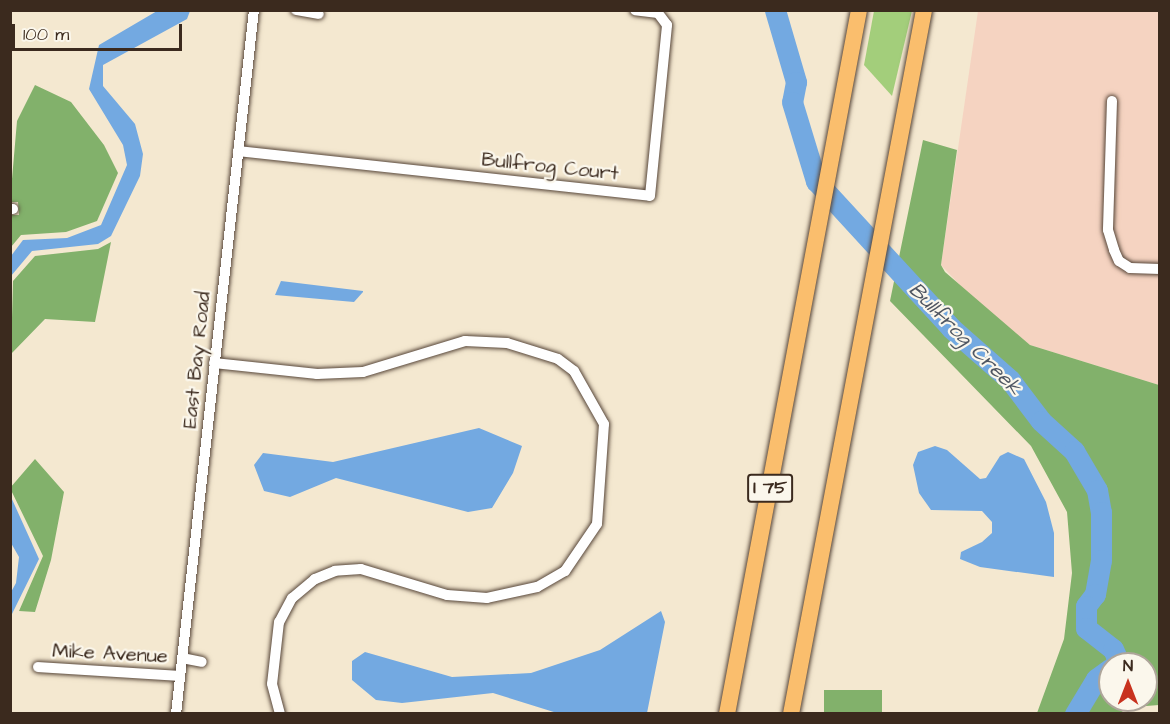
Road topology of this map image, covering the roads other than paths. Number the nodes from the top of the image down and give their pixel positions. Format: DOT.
graph roads {
  1 [pos="254,10"];
  2 [pos="296,10"];
  3 [pos="635,10"];
  4 [pos="859,10"];
  5 [pos="924,10"];
  6 [pos="320,14"];
  7 [pos="1112,101"];
  8 [pos="238,151"];
  9 [pos="1160,269"];
  10 [pos="214,363"];
  11 [pos="182,658"];
  12 [pos="202,662"];
  13 [pos="38,668"];
  14 [pos="180,676"];
  15 [pos="176,714"];
  16 [pos="279,714"];
  17 [pos="727,714"];
  18 [pos="791,714"];
  1 -- 8 [label="street, East Bay Road"];
  2 -- 6 [label="street"];
  3 -- 8 [label="street, Bullfrog Court"];
  4 -- 17 [label="highway, I 75"];
  5 -- 18 [label="highway"];
  7 -- 9 [label="street"];
  8 -- 10 [label="street, East Bay Road"];
  10 -- 11 [label="street, East Bay Road"];
  10 -- 16 [label="street"];
  11 -- 12 [label="street"];
  11 -- 14 [label="street, East Bay Road"];
  13 -- 14 [label="street, Mike Avenue"];
  14 -- 15 [label="street, East Bay Road"];
}
